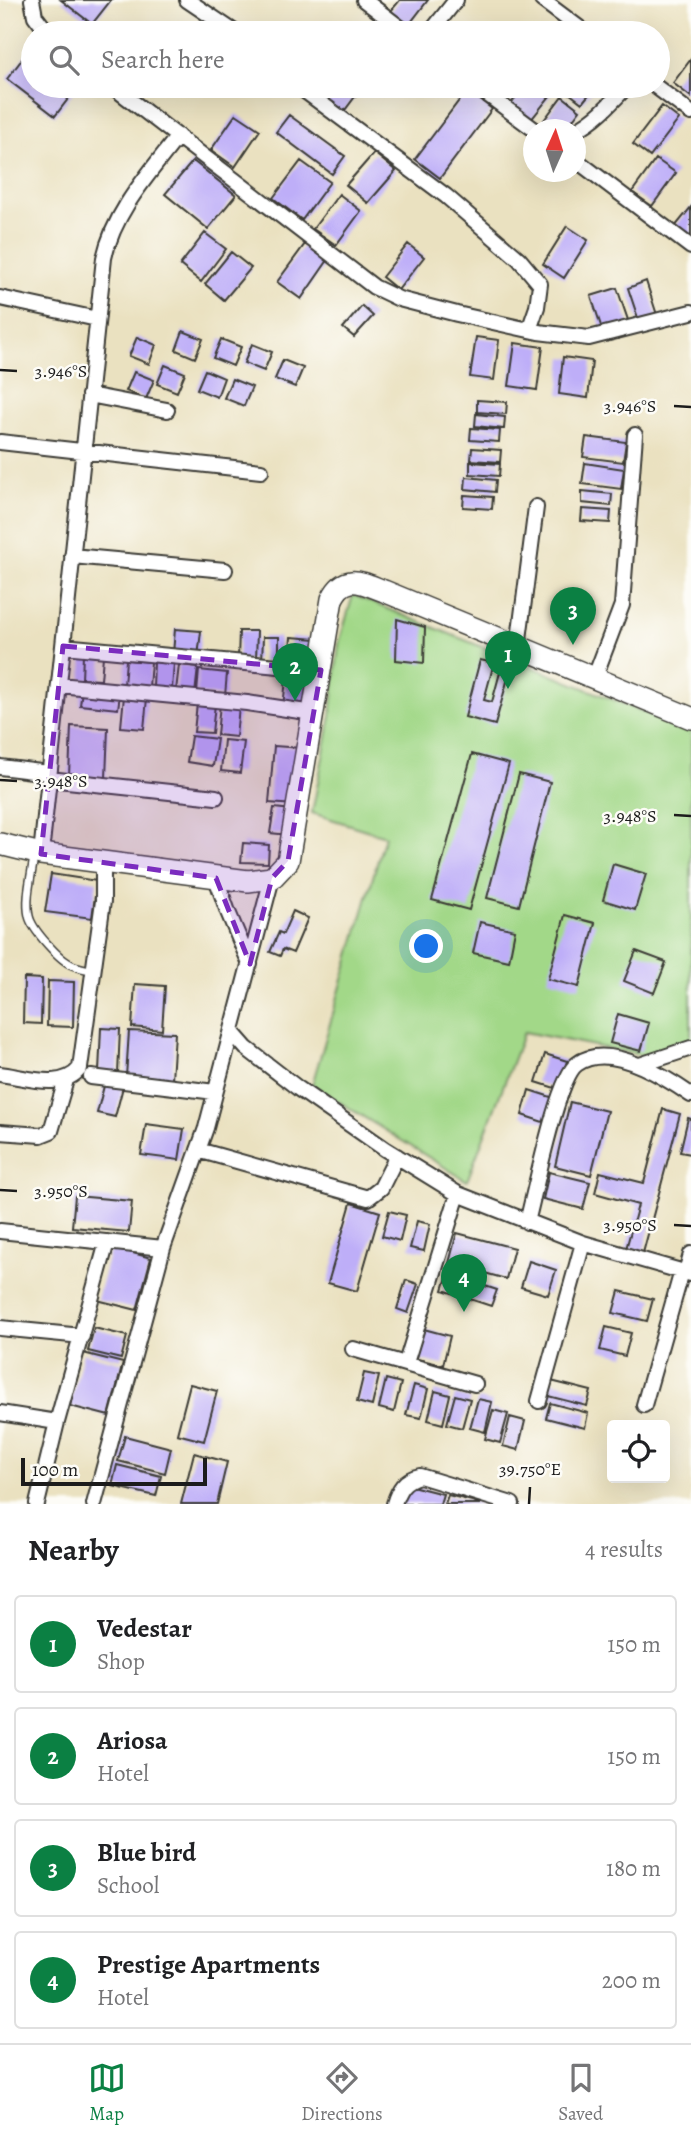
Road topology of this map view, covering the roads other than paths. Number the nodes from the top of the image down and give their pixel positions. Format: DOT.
graph roads {
  1 [pos="32,0"];
  2 [pos="187,0"];
  3 [pos="364,0"];
  4 [pos="456,0"];
  5 [pos="542,0"];
  6 [pos="561,6"];
  7 [pos="39,21"];
  8 [pos="218,21"];
  9 [pos="391,21"];
  10 [pos="439,21"];
  11 [pos="575,21"];
  12 [pos="670,97"];
  13 [pos="128,98"];
  14 [pos="314,98"];
  15 [pos="493,98"];
  16 [pos="615,98"];
  17 [pos="691,113"];
  18 [pos="523,121"];
  19 [pos="586,125"];
  20 [pos="178,135"];
  21 [pos="586,168"];
  22 [pos="691,247"];
  23 [pos="0,298"];
  24 [pos="691,312"];
  25 [pos="97,318"];
  26 [pos="529,330"];
  27 [pos="89,395"];
  28 [pos="167,410"];
  29 [pos="635,435"];
  30 [pos="0,442"];
  31 [pos="83,451"];
  32 [pos="261,471"];
  33 [pos="536,507"];
  34 [pos="72,556"];
  35 [pos="225,570"];
  36 [pos="63,646"];
  37 [pos="517,647"];
  38 [pos="321,670"];
  39 [pos="594,679"];
  40 [pos="59,685"];
  41 [pos="313,713"];
  42 [pos="690,716"];
  43 [pos="0,768"];
  44 [pos="49,776"];
  45 [pos="216,797"];
  46 [pos="0,844"];
  47 [pos="38,853"];
  48 [pos="103,862"];
  49 [pos="216,878"];
  50 [pos="272,878"];
  51 [pos="250,964"];
  52 [pos="94,971"];
  53 [pos="232,1032"];
  54 [pos="691,1048"];
  55 [pos="640,1065"];
  56 [pos="0,1074"];
  57 [pos="91,1077"];
  58 [pos="66,1080"];
  59 [pos="215,1092"];
  60 [pos="691,1096"];
  61 [pos="0,1132"];
  62 [pos="198,1150"];
  63 [pos="397,1156"];
  64 [pos="458,1194"];
  65 [pos="527,1222"];
  66 [pos="0,1231"];
  67 [pos="107,1242"];
  68 [pos="583,1243"];
  69 [pos="163,1248"];
  70 [pos="691,1254"];
  71 [pos="686,1272"];
  72 [pos="0,1328"];
  73 [pos="82,1336"];
  74 [pos="353,1349"];
  75 [pos="406,1363"];
  76 [pos="475,1384"];
  77 [pos="538,1401"];
  78 [pos="644,1405"];
  79 [pos="0,1413"];
  80 [pos="57,1422"];
  81 [pos="37,1504"];
  82 [pos="94,1504"];
  83 [pos="394,1504"];
  84 [pos="512,1504"];
  1 -- 7 [label="street"];
  2 -- 8 [label="street"];
  3 -- 9 [label="street"];
  4 -- 10 [label="street"];
  5 -- 6 [label="street"];
  6 -- 11 [label="street"];
  12 -- 17 [label="street"];
  13 -- 20 [label="street"];
  14 -- 26 [label="street"];
  15 -- 18 [label="street"];
  16 -- 19 [label="street"];
  20 -- 25 [label="street"];
  20 -- 26 [label="street"];
  21 -- 22 [label="street"];
  23 -- 25 [label="street"];
  24 -- 26 [label="street"];
  25 -- 27 [label="street"];
  27 -- 28 [label="street"];
  27 -- 31 [label="street"];
  29 -- 39 [label="street"];
  30 -- 31 [label="street"];
  31 -- 32 [label="street"];
  31 -- 34 [label="street"];
  33 -- 37 [label="street"];
  34 -- 35 [label="street"];
  34 -- 36 [label="street"];
  36 -- 38 [label="street"];
  36 -- 40 [label="street"];
  37 -- 38 [label="street"];
  37 -- 39 [label="street"];
  38 -- 41 [label="street"];
  39 -- 42 [label="street"];
  40 -- 41 [label="street"];
  40 -- 44 [label="street"];
  41 -- 50 [label="street"];
  43 -- 44 [label="street"];
  44 -- 45 [label="street"];
  44 -- 47 [label="street"];
  46 -- 47 [label="street"];
  47 -- 48 [label="street"];
  47 -- 52 [label="lane"];
  48 -- 49 [label="street"];
  48 -- 52 [label="street"];
  49 -- 50 [label="street"];
  49 -- 51 [label="street"];
  50 -- 51 [label="street"];
  51 -- 53 [label="street"];
  52 -- 58 [label="street"];
  53 -- 59 [label="street"];
  53 -- 63 [label="street"];
  54 -- 55 [label="street"];
  55 -- 60 [label="street"];
  55 -- 65 [label="street"];
  56 -- 58 [label="street"];
  57 -- 59 [label="street"];
  58 -- 61 [label="street"];
  59 -- 62 [label="street"];
  62 -- 63 [label="street"];
  62 -- 69 [label="street"];
  63 -- 64 [label="street"];
  64 -- 65 [label="street"];
  64 -- 75 [label="street"];
  65 -- 68 [label="street"];
  66 -- 67 [label="street"];
  67 -- 69 [label="street"];
  67 -- 73 [label="street"];
  68 -- 71 [label="street"];
  68 -- 77 [label="street"];
  69 -- 82 [label="street"];
  70 -- 71 [label="street"];
  71 -- 78 [label="street"];
  72 -- 73 [label="street"];
  73 -- 80 [label="street"];
  74 -- 75 [label="street"];
  75 -- 76 [label="street"];
  79 -- 80 [label="street"];
  80 -- 81 [label="street"];
  83 -- 84 [label="street"];
}
